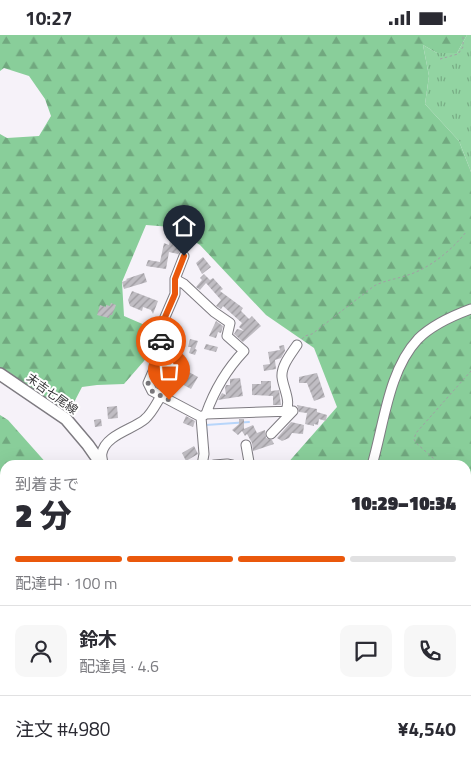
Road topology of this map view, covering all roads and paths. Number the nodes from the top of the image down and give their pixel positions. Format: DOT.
graph roads {
  1 [pos="464,35"];
  2 [pos="440,59"];
  3 [pos="466,232"];
  4 [pos="184,256"];
  5 [pos="175,279"];
  6 [pos="471,309"];
  7 [pos="296,345"];
  8 [pos="471,371"];
  9 [pos="0,374"];
  10 [pos="161,396"];
  11 [pos="285,412"];
  12 [pos="203,415"];
  13 [pos="271,434"];
  14 [pos="246,445"];
  15 [pos="98,460"];
  16 [pos="102,460"];
  17 [pos="203,460"];
  18 [pos="249,460"];
  19 [pos="373,460"];
  20 [pos="435,460"];
  1 -- 2 [label="path"];
  3 -- 7 [label="path"];
  4 -- 5 [label="street"];
  5 -- 10 [label="street"];
  5 -- 12 [label="street"];
  6 -- 19 [label="street"];
  7 -- 11 [label="street"];
  8 -- 20 [label="path"];
  9 -- 15 [label="main road, 末吉七尾線"];
  10 -- 12 [label="street"];
  10 -- 16 [label="street"];
  11 -- 12 [label="street"];
  11 -- 13 [label="street"];
  12 -- 17 [label="street"];
  14 -- 18 [label="street"];
}
